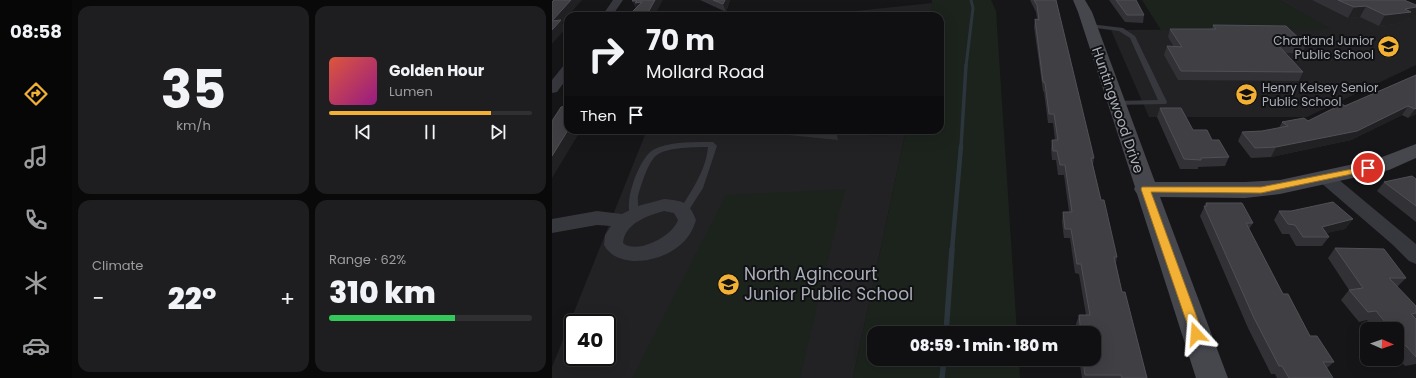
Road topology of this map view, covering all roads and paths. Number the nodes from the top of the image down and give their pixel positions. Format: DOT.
graph roads {
  1 [pos="618,0"];
  2 [pos="1079,0"];
  3 [pos="609,12"];
  4 [pos="1090,26"];
  5 [pos="564,73"];
  6 [pos="552,89"];
  7 [pos="1116,103"];
  8 [pos="1416,150"];
  9 [pos="1326,178"];
  10 [pos="1145,189"];
  11 [pos="684,211"];
  12 [pos="630,218"];
  13 [pos="552,226"];
  14 [pos="1416,256"];
  15 [pos="1212,378"];
  1 -- 3 [label="street"];
  2 -- 4 [label="street, Huntingwood Drive"];
  4 -- 7 [label="street, Huntingwood Drive"];
  4 -- 7 [label="lane"];
  5 -- 6 [label="street"];
  7 -- 10 [label="street, Huntingwood Drive"];
  8 -- 9 [label="street"];
  9 -- 10 [label="street"];
  9 -- 14 [label="street"];
  10 -- 15 [label="street, Huntingwood Drive"];
  11 -- 12 [label="street"];
  11 -- 12 [label="street"];
  11 -- 12 [label="lane"];
  12 -- 13 [label="street"];
}
